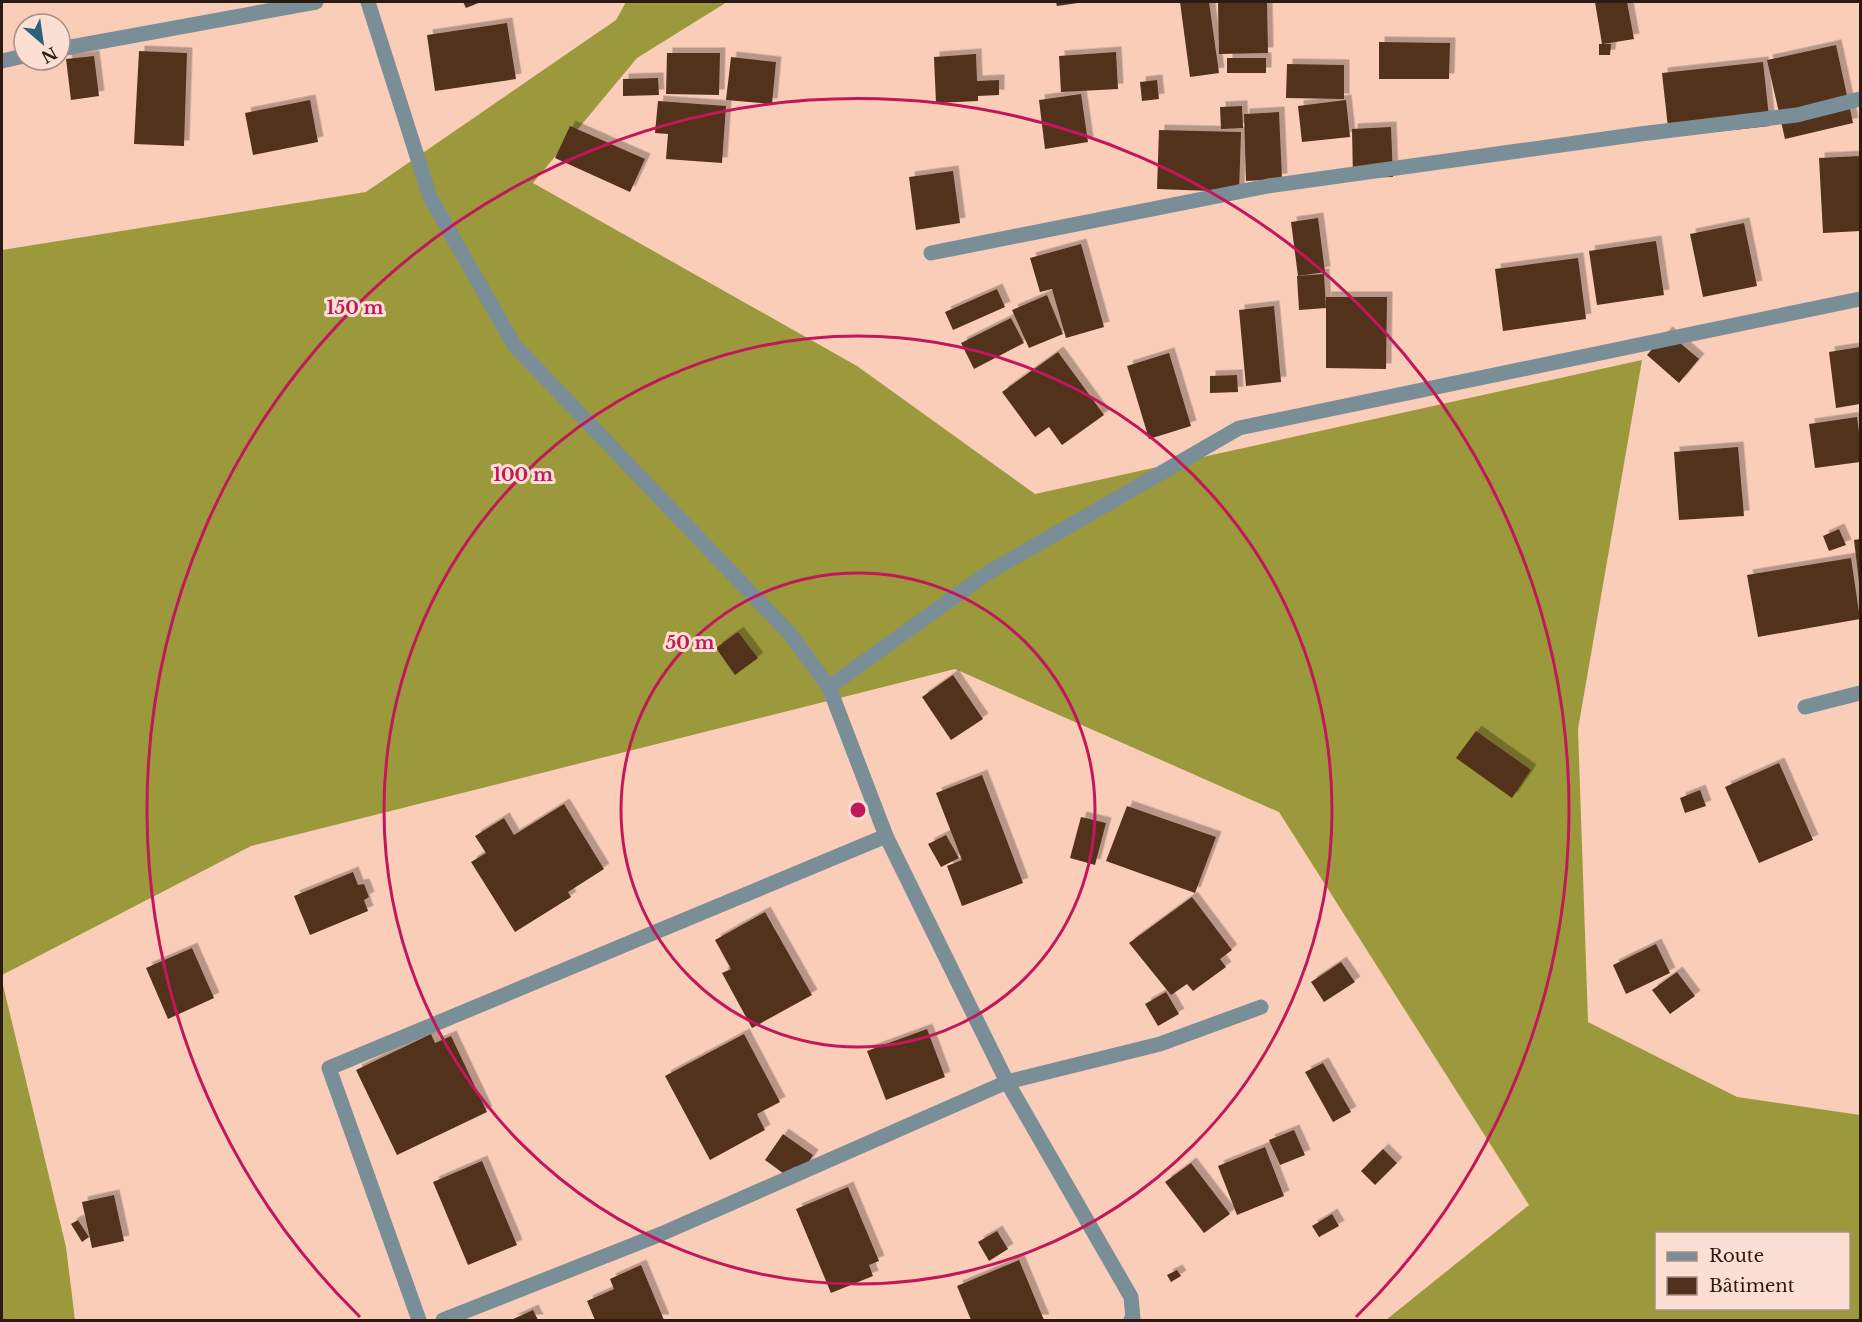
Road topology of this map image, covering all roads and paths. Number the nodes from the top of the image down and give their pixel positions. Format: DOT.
graph roads {
  1 [pos="316,2"];
  2 [pos="368,2"];
  3 [pos="72,47"];
  4 [pos="1860,99"];
  5 [pos="931,254"];
  6 [pos="1860,299"];
  7 [pos="830,687"];
  8 [pos="1860,693"];
  9 [pos="1804,707"];
  10 [pos="886,836"];
  11 [pos="1261,1007"];
  12 [pos="1007,1082"];
  13 [pos="419,1320"];
  14 [pos="443,1320"];
  15 [pos="1131,1320"];
  1 -- 3 [label="street"];
  2 -- 7 [label="street"];
  4 -- 5 [label="street"];
  6 -- 7 [label="street"];
  7 -- 10 [label="street"];
  8 -- 9 [label="street"];
  10 -- 12 [label="street"];
  10 -- 13 [label="street"];
  11 -- 12 [label="street"];
  12 -- 14 [label="street"];
  12 -- 15 [label="street"];
}
